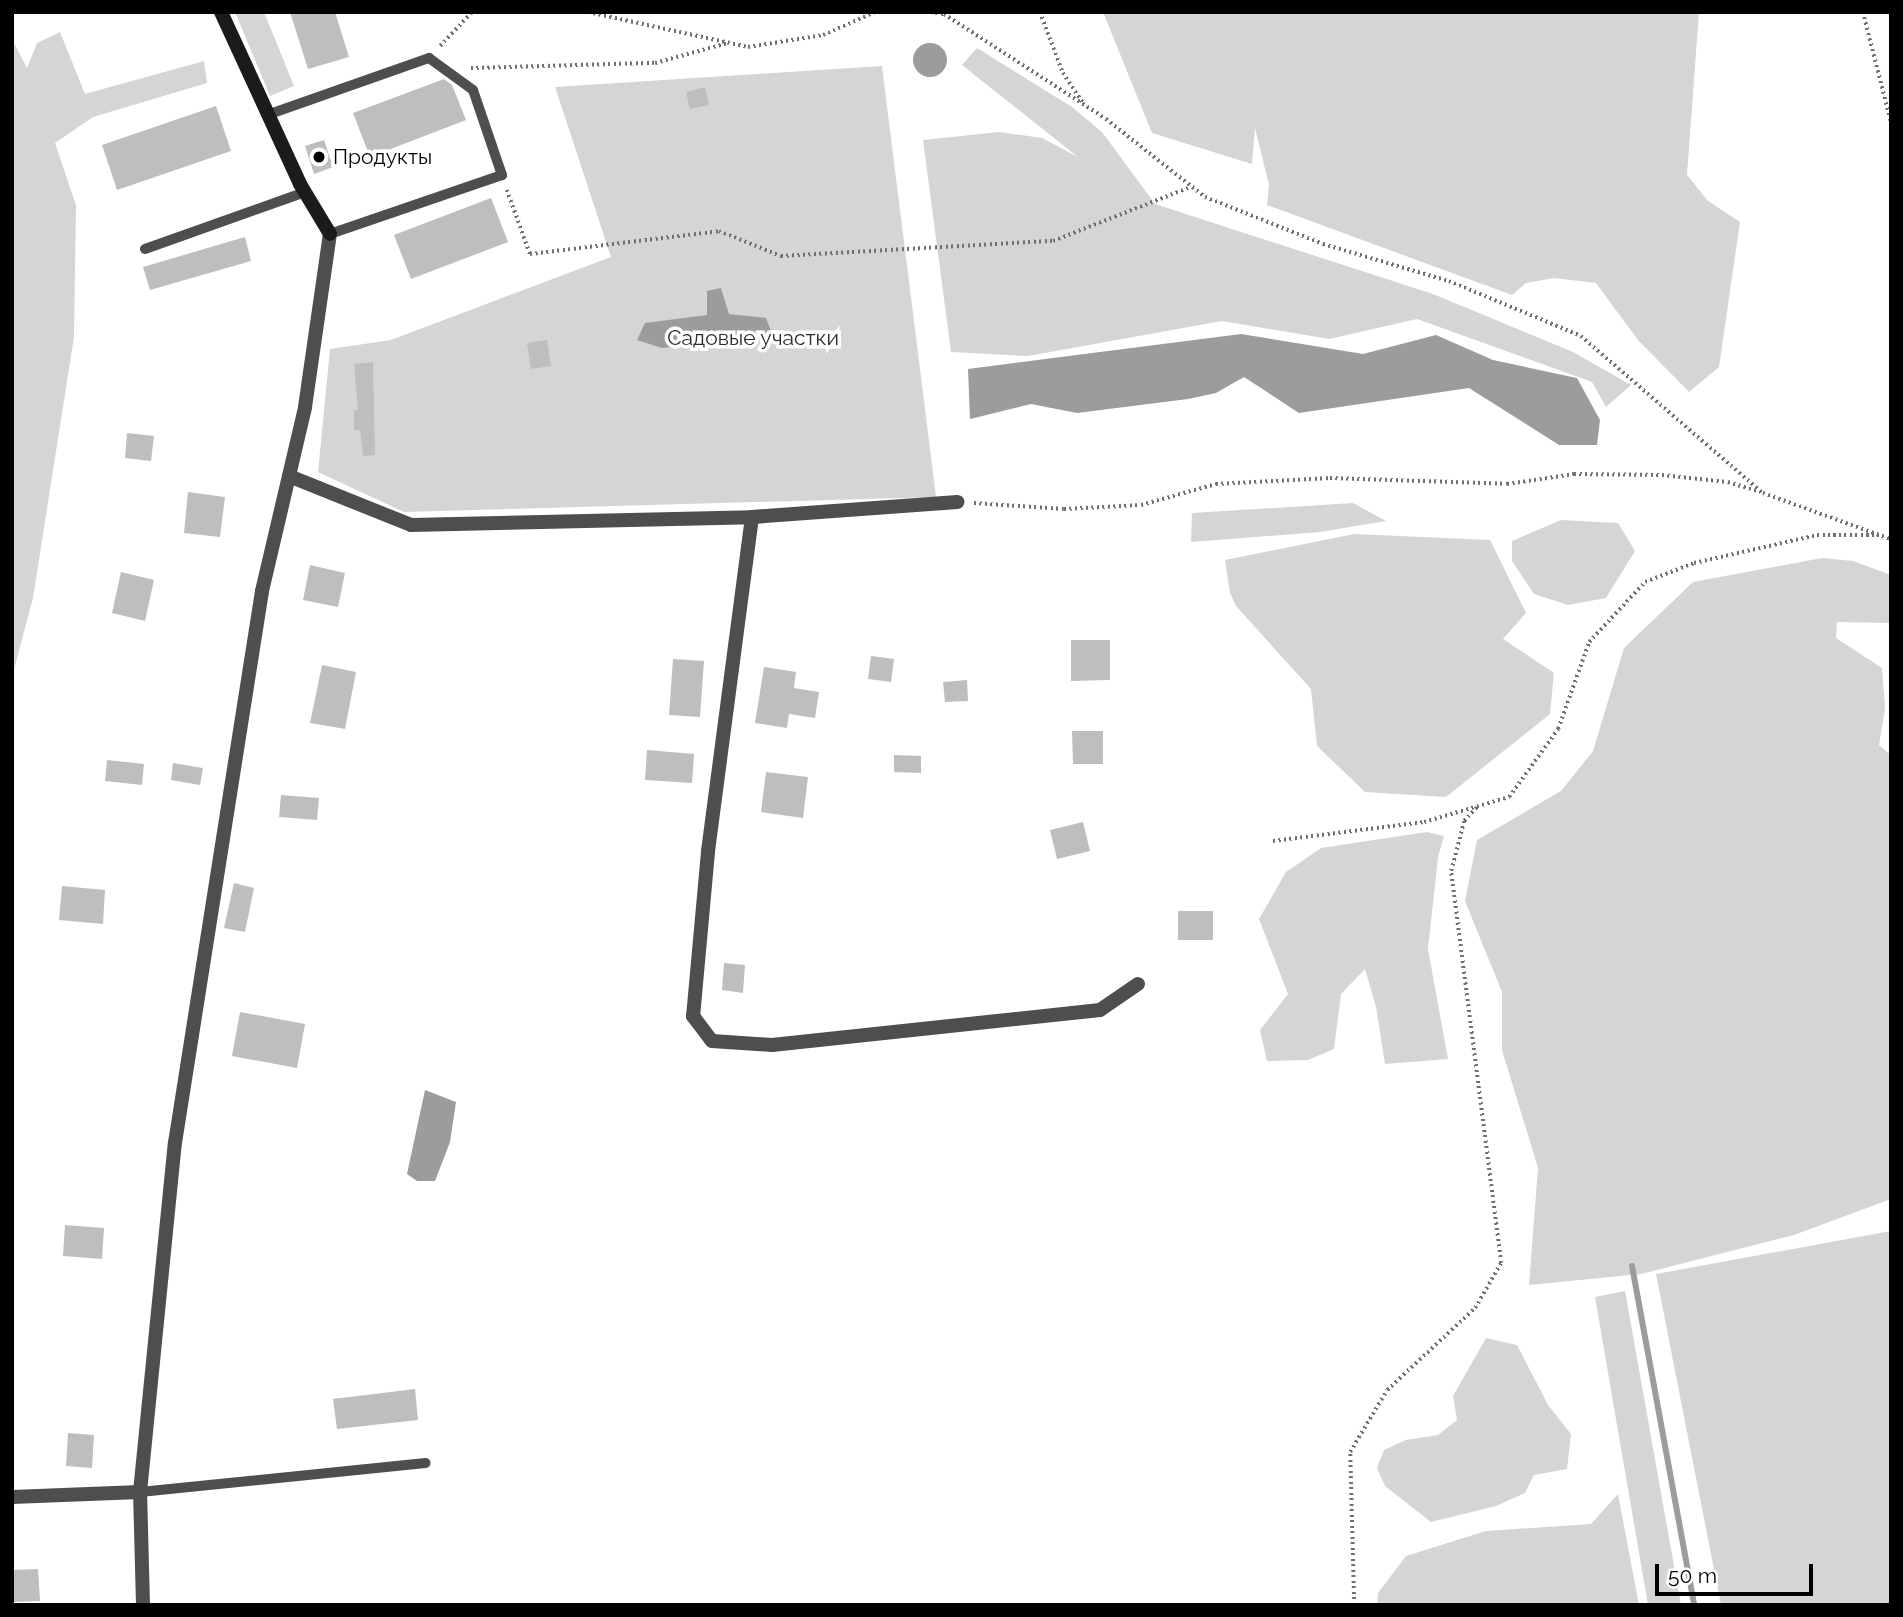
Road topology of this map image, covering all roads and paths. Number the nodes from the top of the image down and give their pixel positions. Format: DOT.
graph roads {
  1 [pos="221,12"];
  2 [pos="471,12"];
  3 [pos="588,12"];
  4 [pos="875,12"];
  5 [pos="930,12"];
  6 [pos="1040,12"];
  7 [pos="1863,12"];
  8 [pos="729,43"];
  9 [pos="429,58"];
  10 [pos="462,66"];
  11 [pos="1086,106"];
  12 [pos="267,115"];
  13 [pos="1891,122"];
  14 [pos="502,175"];
  15 [pos="1191,187"];
  16 [pos="305,192"];
  17 [pos="330,234"];
  18 [pos="145,249"];
  19 [pos="289,476"];
  20 [pos="1763,493"];
  21 [pos="957,502"];
  22 [pos="752,517"];
  23 [pos="1882,535"];
  24 [pos="1891,539"];
  25 [pos="1478,806"];
  26 [pos="1273,841"];
  27 [pos="1138,984"];
  28 [pos="426,1463"];
  29 [pos="141,1492"];
  30 [pos="12,1497"];
  31 [pos="143,1605"];
  32 [pos="1354,1605"];
  1 -- 12 [label="street"];
  2 -- 9 [label="path"];
  3 -- 8 [label="path"];
  4 -- 8 [label="path"];
  5 -- 11 [label="path"];
  6 -- 11 [label="path"];
  7 -- 13 [label="path"];
  8 -- 10 [label="path"];
  9 -- 12 [label="lane"];
  9 -- 14 [label="lane"];
  11 -- 15 [label="path"];
  12 -- 16 [label="street"];
  14 -- 15 [label="path"];
  14 -- 17 [label="lane"];
  15 -- 20 [label="path"];
  16 -- 17 [label="street"];
  16 -- 18 [label="lane"];
  17 -- 19 [label="street"];
  19 -- 22 [label="street"];
  19 -- 29 [label="street"];
  20 -- 21 [label="path"];
  20 -- 23 [label="path"];
  21 -- 22 [label="street"];
  22 -- 27 [label="street"];
  23 -- 24 [label="path"];
  23 -- 25 [label="path"];
  25 -- 26 [label="path"];
  25 -- 32 [label="path"];
  28 -- 29 [label="lane"];
  29 -- 30 [label="street"];
  29 -- 31 [label="street"];
}
